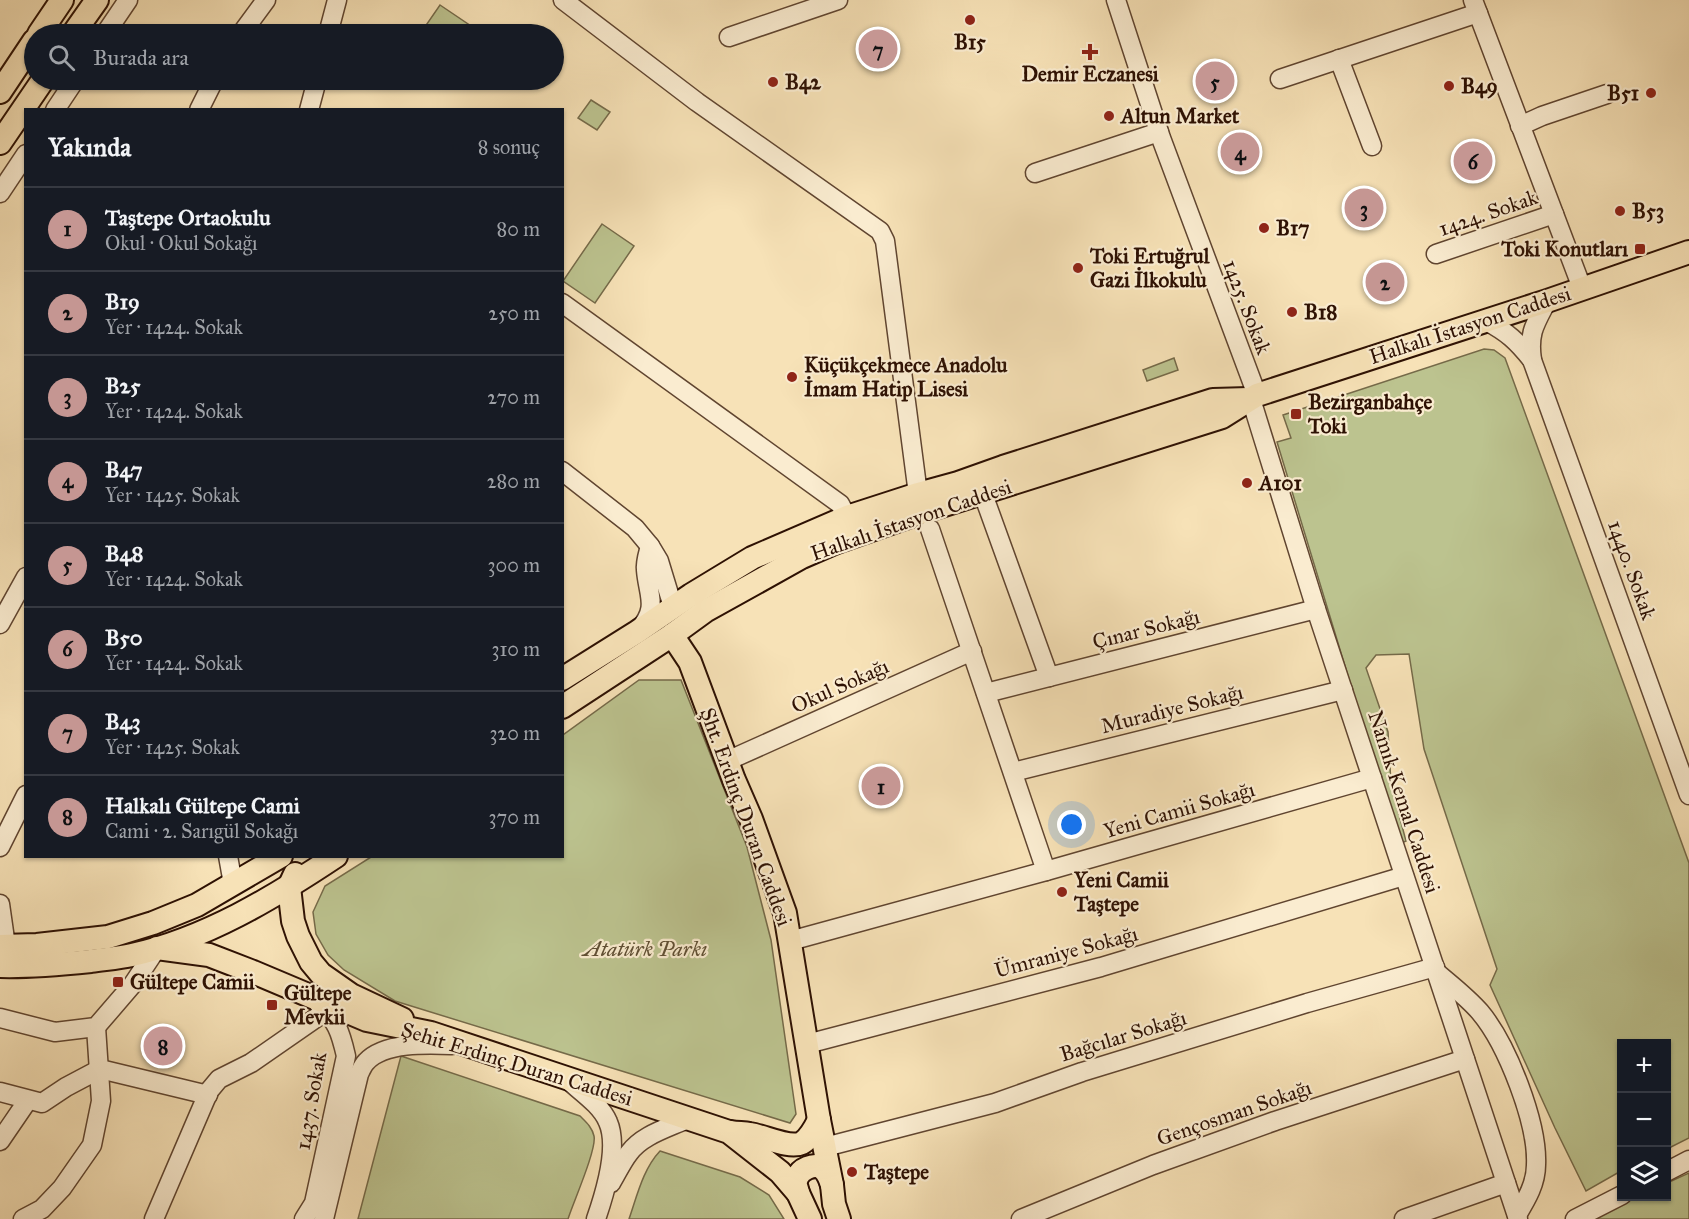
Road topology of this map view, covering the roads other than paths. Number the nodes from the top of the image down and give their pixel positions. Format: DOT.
graph roads {
  1 [pos="62,0"];
  2 [pos="97,0"];
  3 [pos="128,0"];
  4 [pos="266,0"];
  5 [pos="337,0"];
  6 [pos="563,0"];
  7 [pos="838,0"];
  8 [pos="1116,0"];
  9 [pos="1475,6"];
  10 [pos="46,24"];
  11 [pos="80,24"];
  12 [pos="112,24"];
  13 [pos="249,24"];
  14 [pos="331,24"];
  15 [pos="729,37"];
  16 [pos="24,56"];
  17 [pos="1339,59"];
  18 [pos="1280,79"];
  19 [pos="36,90"];
  20 [pos="68,90"];
  21 [pos="209,90"];
  22 [pos="314,90"];
  23 [pos="0,92"];
  24 [pos="1607,94"];
  25 [pos="56,108"];
  26 [pos="200,108"];
  27 [pos="310,108"];
  28 [pos="1520,126"];
  29 [pos="1159,132"];
  30 [pos="0,143"];
  31 [pos="1372,146"];
  32 [pos="24,157"];
  33 [pos="1035,173"];
  34 [pos="0,193"];
  35 [pos="1554,214"];
  36 [pos="1689,252"];
  37 [pos="1436,254"];
  38 [pos="1582,288"];
  39 [pos="1547,301"];
  40 [pos="564,304"];
  41 [pos="1486,321"];
  42 [pos="1532,360"];
  43 [pos="1254,397"];
  44 [pos="564,473"];
  45 [pos="983,494"];
  46 [pos="924,511"];
  47 [pos="847,517"];
  48 [pos="650,546"];
  49 [pos="24,581"];
  50 [pos="673,608"];
  51 [pos="1316,609"];
  52 [pos="0,624"];
  53 [pos="637,632"];
  54 [pos="672,635"];
  55 [pos="972,651"];
  56 [pos="1049,677"];
  57 [pos="564,678"];
  58 [pos="1343,690"];
  59 [pos="986,693"];
  60 [pos="564,706"];
  61 [pos="727,761"];
  62 [pos="1013,772"];
  63 [pos="1372,778"];
  64 [pos="1689,795"];
  65 [pos="24,799"];
  66 [pos="0,847"];
  67 [pos="228,858"];
  68 [pos="306,858"];
  69 [pos="333,858"];
  70 [pos="275,860"];
  71 [pos="1046,871"];
  72 [pos="1404,876"];
  73 [pos="233,884"];
  74 [pos="289,887"];
  75 [pos="0,904"];
  76 [pos="790,941"];
  77 [pos="157,948"];
  78 [pos="2,953"];
  79 [pos="1435,969"];
  80 [pos="319,1004"];
  81 [pos="0,1018"];
  82 [pos="96,1027"];
  83 [pos="431,1033"];
  84 [pos="807,1044"];
  85 [pos="466,1046"];
  86 [pos="1465,1059"];
  87 [pos="100,1069"];
  88 [pos="564,1077"];
  89 [pos="0,1092"];
  90 [pos="207,1095"];
  91 [pos="28,1100"];
  92 [pos="687,1119"];
  93 [pos="819,1120"];
  94 [pos="729,1132"];
  95 [pos="0,1141"];
  96 [pos="825,1148"];
  97 [pos="1689,1160"];
  98 [pos="1671,1169"];
  99 [pos="1506,1183"];
  100 [pos="832,1185"];
  101 [pos="798,1193"];
  102 [pos="605,1195"];
  103 [pos="1617,1198"];
  104 [pos="1517,1217"];
  105 [pos="23,1219"];
  106 [pos="154,1219"];
  107 [pos="304,1219"];
  108 [pos="324,1219"];
  109 [pos="596,1219"];
  110 [pos="810,1219"];
  111 [pos="839,1219"];
  112 [pos="1021,1219"];
  113 [pos="1404,1219"];
  114 [pos="1575,1219"];
  1 -- 10 [label="main road"];
  2 -- 11 [label="main road"];
  3 -- 12 [label="street"];
  4 -- 13 [label="street"];
  5 -- 14 [label="street"];
  6 -- 46 [label="street"];
  7 -- 15 [label="street"];
  8 -- 29 [label="street, 1425. Sokak"];
  9 -- 17 [label="street, 1424. Sokak"];
  9 -- 28 [label="street, 1424. Sokak"];
  16 -- 23 [label="main road"];
  17 -- 18 [label="street, 1424. Sokak"];
  17 -- 31 [label="street"];
  19 -- 30 [label="main road"];
  20 -- 25 [label="street"];
  21 -- 26 [label="street"];
  22 -- 27 [label="street"];
  24 -- 28 [label="street"];
  28 -- 35 [label="street, 1424. Sokak"];
  29 -- 33 [label="street"];
  29 -- 43 [label="street, 1425. Sokak"];
  32 -- 34 [label="street"];
  35 -- 37 [label="street, 1424. Sokak"];
  35 -- 38 [label="street, 1424. Sokak"];
  36 -- 38 [label="main road, Halkalı İstasyon Caddesi"];
  38 -- 39 [label="main road, Halkalı İstasyon Caddesi"];
  39 -- 41 [label="main road, Halkalı İstasyon Caddesi"];
  39 -- 42 [label="street, 1440. Sokak"];
  40 -- 47 [label="street"];
  41 -- 42 [label="street, 1440. Sokak"];
  41 -- 43 [label="main road, Halkalı İstasyon Caddesi"];
  42 -- 64 [label="street, 1440. Sokak"];
  43 -- 45 [label="main road, Halkalı İstasyon Caddesi"];
  43 -- 46 [label="main road, Halkalı İstasyon Caddesi"];
  43 -- 51 [label="street, Namık Kemal Caddesi"];
  44 -- 48 [label="street"];
  45 -- 46 [label="main road, Halkalı İstasyon Caddesi"];
  45 -- 56 [label="street"];
  46 -- 47 [label="main road, Halkalı İstasyon Caddesi"];
  46 -- 54 [label="main road, Halkalı İstasyon Caddesi"];
  46 -- 55 [label="street"];
  47 -- 50 [label="main road, Halkalı İstasyon Caddesi"];
  48 -- 50 [label="street"];
  48 -- 53 [label="street"];
  49 -- 52 [label="street"];
  50 -- 53 [label="main road, Halkalı İstasyon Caddesi"];
  51 -- 56 [label="street, Çınar Sokağı"];
  51 -- 58 [label="street, Namık Kemal Caddesi"];
  53 -- 54 [label="main road"];
  53 -- 57 [label="main road, Halkalı İstasyon Caddesi"];
  54 -- 60 [label="main road, Halkalı İstasyon Caddesi"];
  54 -- 61 [label="main road, Şht. Erdinç Duran Caddesi"];
  55 -- 59 [label="street"];
  55 -- 61 [label="street, Okul Sokağı"];
  56 -- 59 [label="street, Çınar Sokağı"];
  58 -- 62 [label="street, Muradiye Sokağı"];
  58 -- 63 [label="street, Namık Kemal Caddesi"];
  59 -- 62 [label="street"];
  61 -- 76 [label="main road, Şht. Erdinç Duran Caddesi"];
  62 -- 71 [label="street"];
  63 -- 71 [label="street, Yeni Camii Sokağı"];
  63 -- 72 [label="street, Namık Kemal Caddesi"];
  65 -- 66 [label="street"];
  67 -- 73 [label="street"];
  68 -- 74 [label="main road"];
  69 -- 74 [label="main road"];
  70 -- 73 [label="main road"];
  71 -- 76 [label="street, Yeni Camii Sokağı"];
  72 -- 79 [label="street, Namık Kemal Caddesi"];
  72 -- 84 [label="street, Ümraniye Sokağı"];
  73 -- 78 [label="main road"];
  74 -- 77 [label="main road"];
  74 -- 83 [label="main road"];
  75 -- 78 [label="street"];
  76 -- 84 [label="main road, Şht. Erdinç Duran Caddesi"];
  77 -- 78 [label="main road"];
  77 -- 80 [label="main road, Şehit Erdinç Duran Caddesi"];
  77 -- 82 [label="street"];
  79 -- 86 [label="street, Namık Kemal Caddesi"];
  79 -- 96 [label="street, Bağcılar Sokağı"];
  79 -- 104 [label="street"];
  80 -- 83 [label="main road, Şehit Erdinç Duran Caddesi"];
  80 -- 90 [label="street"];
  80 -- 107 [label="street, 1437. Sokak"];
  81 -- 82 [label="street"];
  82 -- 87 [label="street"];
  83 -- 85 [label="main road, Şehit Erdinç Duran Caddesi"];
  84 -- 93 [label="main road, Şht. Erdinç Duran Caddesi"];
  85 -- 88 [label="main road, Şehit Erdinç Duran Caddesi"];
  85 -- 108 [label="street"];
  86 -- 99 [label="street, Namık Kemal Caddesi"];
  86 -- 112 [label="street, Gençosman Sokağı"];
  87 -- 90 [label="street"];
  87 -- 91 [label="street"];
  87 -- 105 [label="street"];
  88 -- 92 [label="main road, Şehit Erdinç Duran Caddesi"];
  88 -- 102 [label="street"];
  89 -- 91 [label="street"];
  90 -- 106 [label="street"];
  91 -- 95 [label="street"];
  92 -- 94 [label="main road, Şehit Erdinç Duran Caddesi"];
  92 -- 102 [label="street"];
  93 -- 94 [label="main road"];
  93 -- 96 [label="main road, Şht. Erdinç Duran Caddesi"];
  94 -- 101 [label="main road, Şehit Erdinç Duran Caddesi"];
  96 -- 100 [label="main road, Şht. Erdinç Duran Caddesi"];
  97 -- 98 [label="street"];
  99 -- 104 [label="street, Namık Kemal Caddesi"];
  99 -- 113 [label="street"];
  100 -- 101 [label="main road"];
  100 -- 111 [label="main road"];
  101 -- 110 [label="main road, Şehit Erdinç Duran Caddesi"];
  102 -- 109 [label="street"];
  103 -- 114 [label="street"];
}
